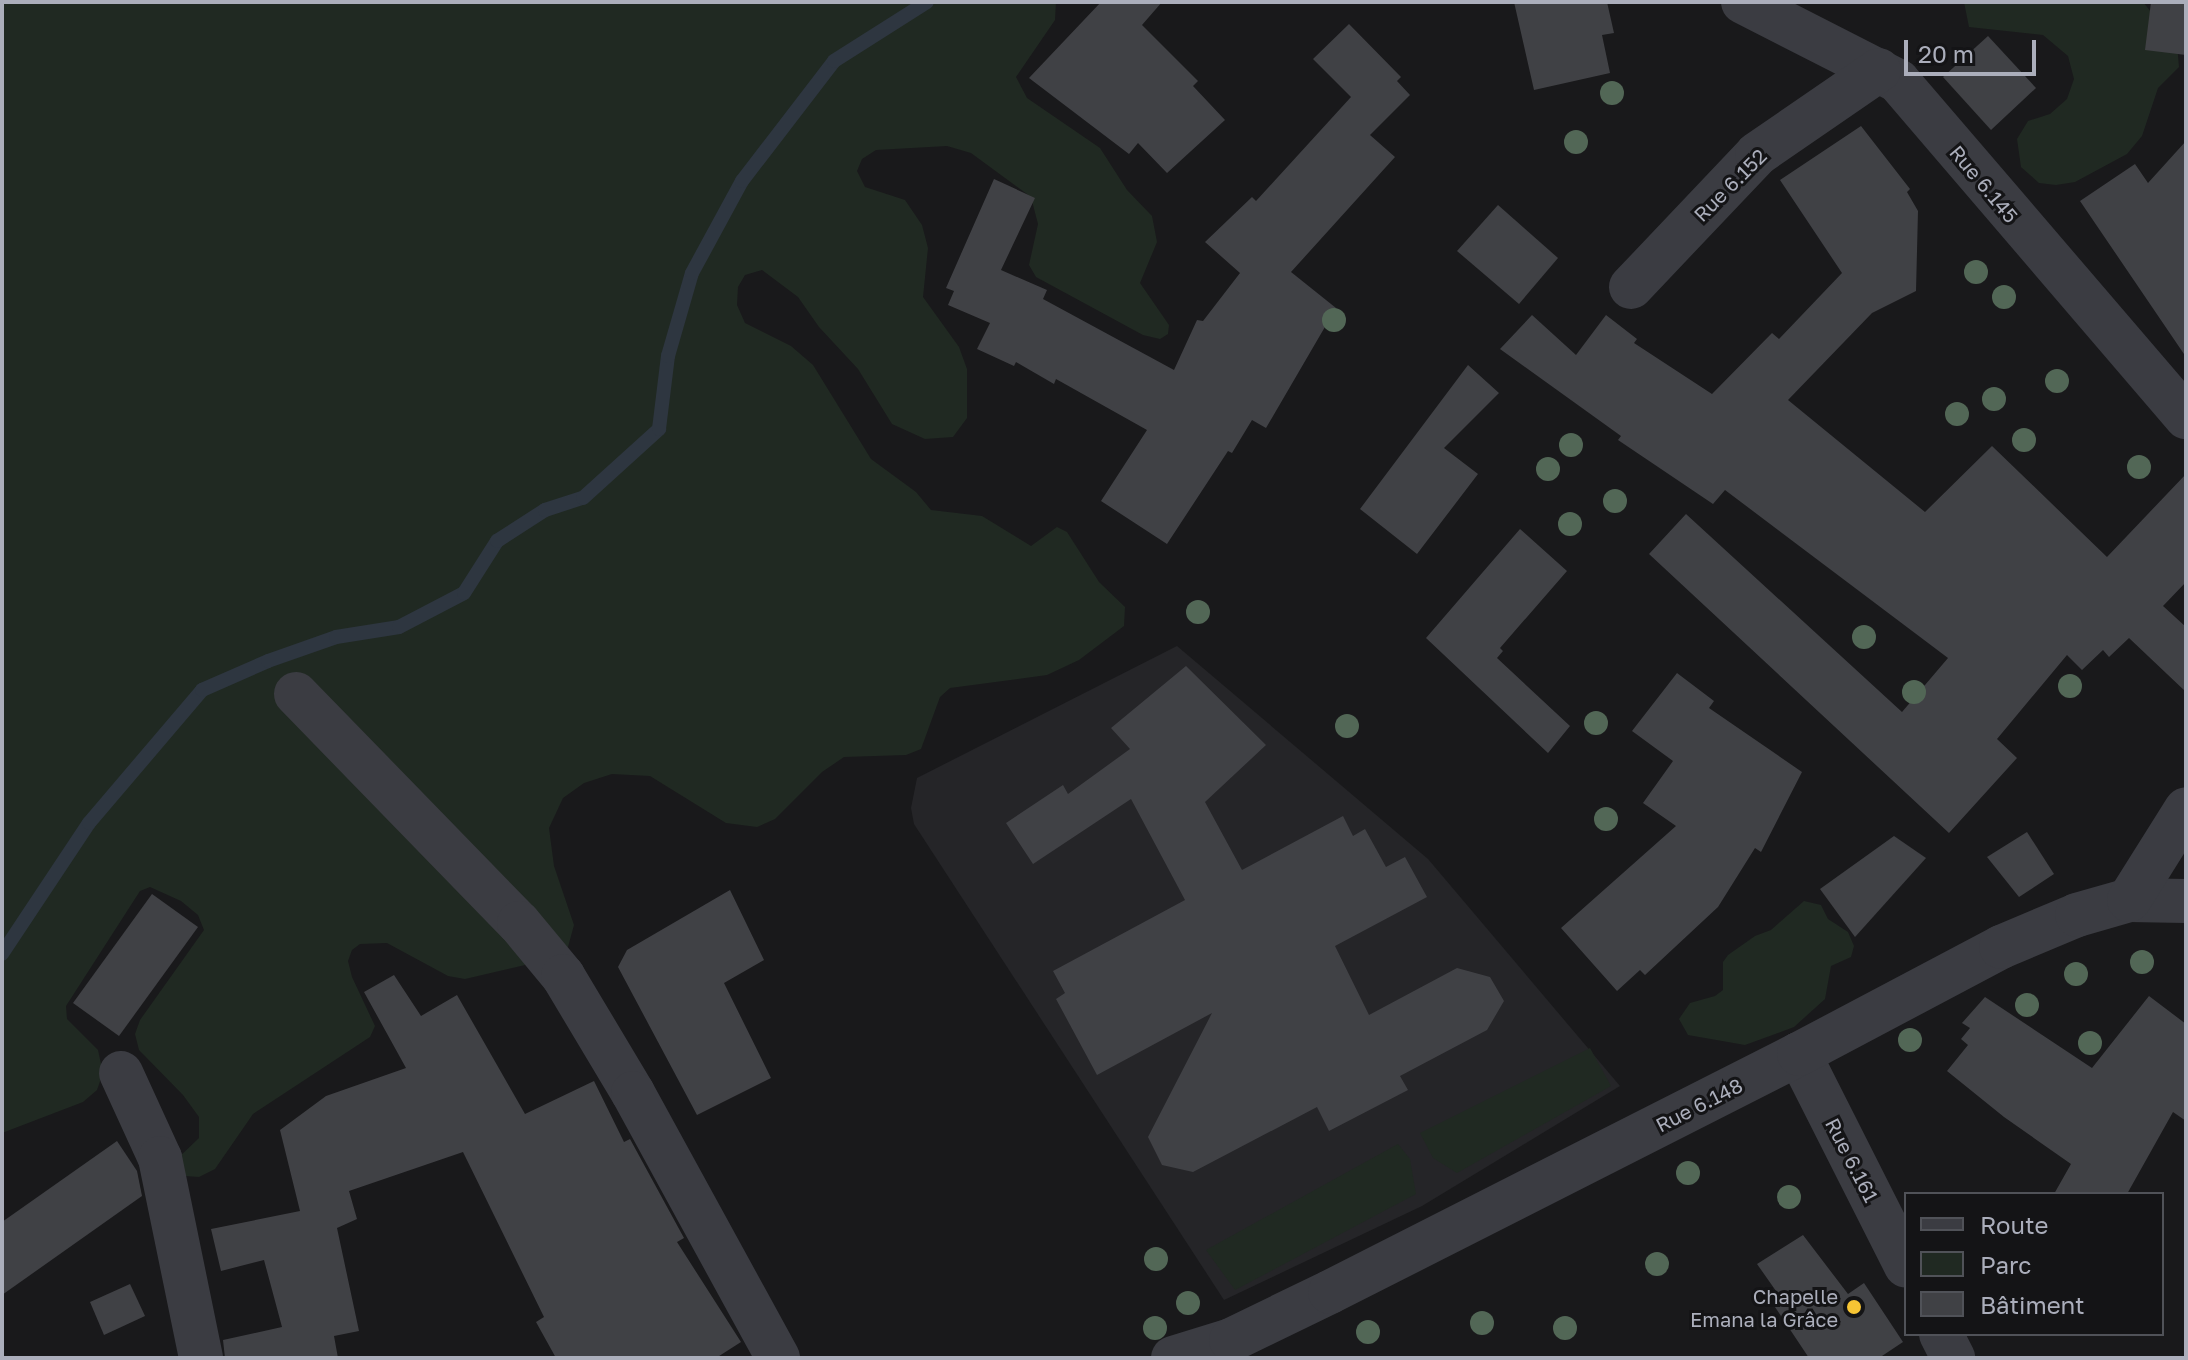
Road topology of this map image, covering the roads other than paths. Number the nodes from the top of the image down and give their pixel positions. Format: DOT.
graph roads {
  1 [pos="1743,2"];
  2 [pos="1879,70"];
  3 [pos="1631,287"];
  4 [pos="2186,417"];
  5 [pos="296,694"];
  6 [pos="2186,809"];
  7 [pos="2129,900"];
  8 [pos="2186,901"];
  9 [pos="1799,1054"];
  10 [pos="121,1073"];
  11 [pos="1904,1262"];
  12 [pos="1942,1336"];
  13 [pos="1236,1349"];
  14 [pos="201,1358"];
  15 [pos="778,1358"];
  16 [pos="1173,1358"];
  17 [pos="1953,1358"];
  1 -- 2 [label="street, Rue 6.145"];
  2 -- 3 [label="street, Rue 6.152"];
  2 -- 4 [label="street, Rue 6.145"];
  5 -- 15 [label="street"];
  6 -- 7 [label="street"];
  7 -- 8 [label="street, Rue 6.148"];
  7 -- 9 [label="street, Rue 6.148"];
  9 -- 11 [label="street, Rue 6.161"];
  9 -- 13 [label="street, Rue 6.148"];
  10 -- 14 [label="street"];
  12 -- 17 [label="street"];
  13 -- 16 [label="street, Rue 6.148"];
}
